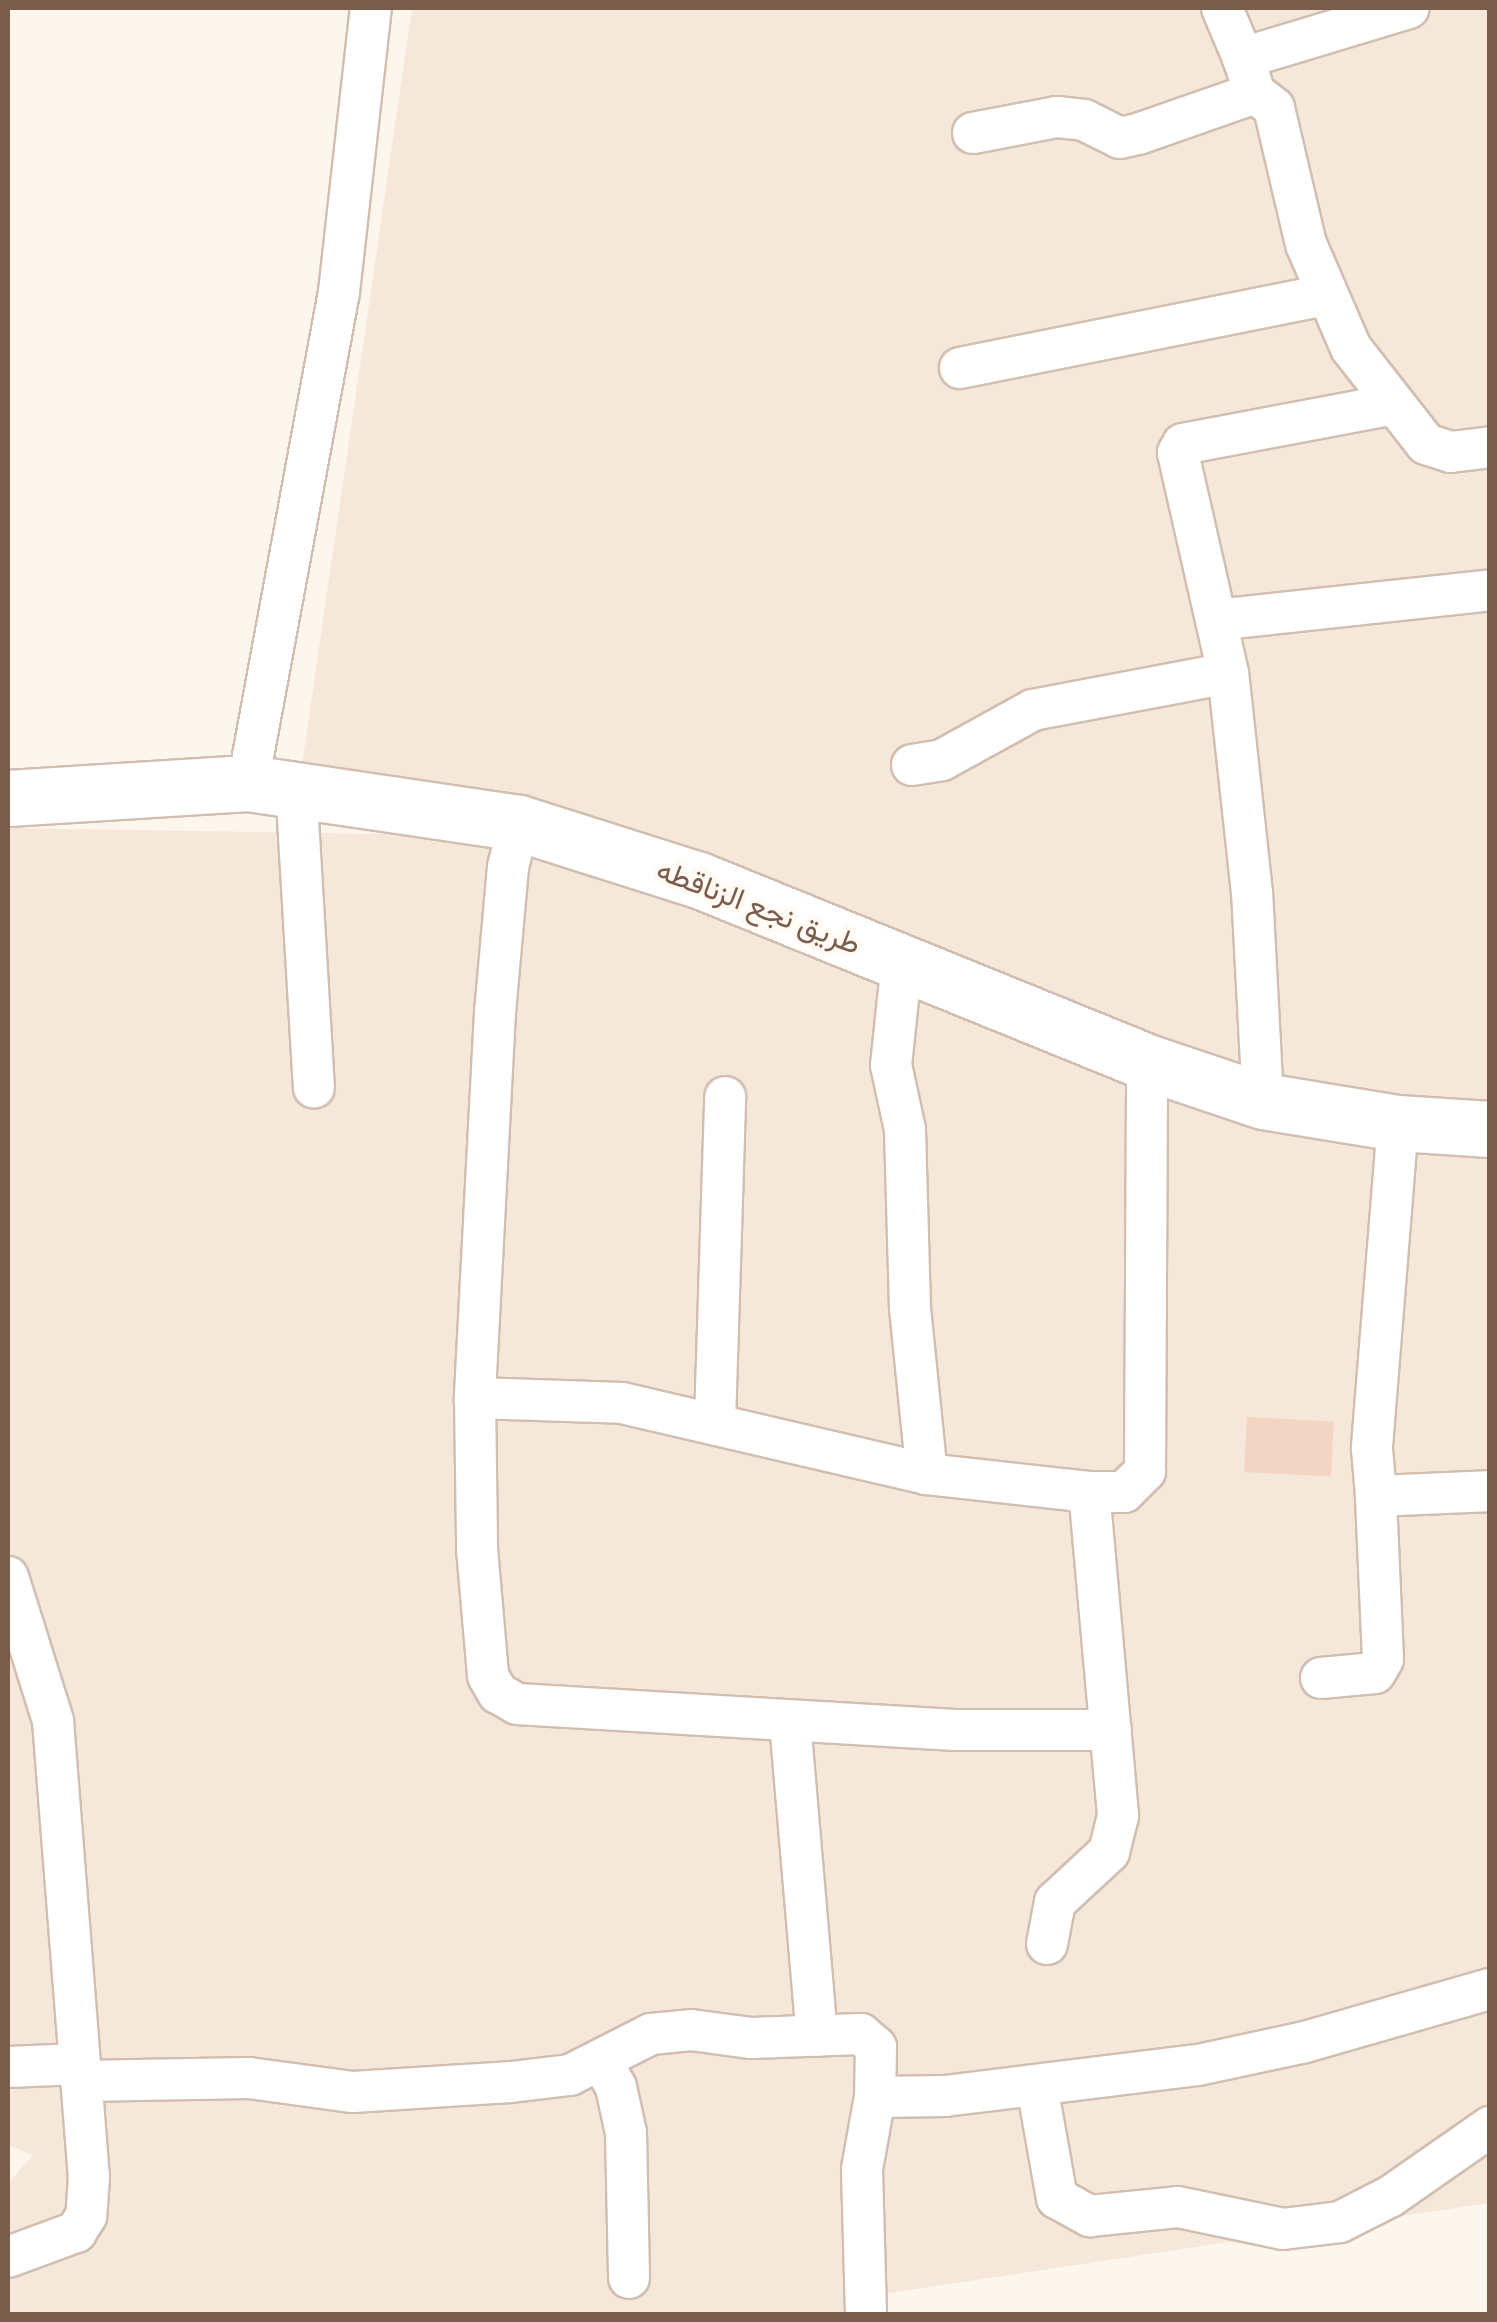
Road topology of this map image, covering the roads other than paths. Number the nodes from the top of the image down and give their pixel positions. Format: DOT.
graph roads {
  1 [pos="371,8"];
  2 [pos="1222,8"];
  3 [pos="1409,8"];
  4 [pos="1249,76"];
  5 [pos="973,134"];
  6 [pos="1324,295"];
  7 [pos="960,368"];
  8 [pos="1390,405"];
  9 [pos="1490,447"];
  10 [pos="1490,590"];
  11 [pos="1216,620"];
  12 [pos="1228,672"];
  13 [pos="912,765"];
  14 [pos="272,784"];
  15 [pos="8,798"];
  16 [pos="519,823"];
  17 [pos="902,961"];
  18 [pos="1147,1062"];
  19 [pos="314,1088"];
  20 [pos="725,1097"];
  21 [pos="1262,1101"];
  22 [pos="1398,1123"];
  23 [pos="1490,1129"];
  24 [pos="475,1398"];
  25 [pos="715,1422"];
  26 [pos="927,1474"];
  27 [pos="1490,1491"];
  28 [pos="1089,1492"];
  29 [pos="1376,1496"];
  30 [pos="8,1577"];
  31 [pos="1321,1678"];
  32 [pos="790,1722"];
  33 [pos="1110,1730"];
  34 [pos="1047,1944"];
  35 [pos="1490,1989"];
  36 [pos="817,2036"];
  37 [pos="601,2060"];
  38 [pos="8,2067"];
  39 [pos="80,2073"];
  40 [pos="1037,2086"];
  41 [pos="875,2098"];
  42 [pos="1490,2127"];
  43 [pos="8,2257"];
  44 [pos="629,2278"];
  45 [pos="866,2314"];
  1 -- 14 [label="street"];
  2 -- 4 [label="street"];
  3 -- 4 [label="street"];
  4 -- 5 [label="street"];
  4 -- 6 [label="street"];
  6 -- 7 [label="street"];
  6 -- 8 [label="street"];
  8 -- 9 [label="street"];
  8 -- 11 [label="street"];
  10 -- 11 [label="street"];
  11 -- 12 [label="street"];
  12 -- 13 [label="street"];
  12 -- 21 [label="street"];
  14 -- 15 [label="street, طريق نجع الزناقطه"];
  14 -- 16 [label="street, طريق نجع الزناقطه"];
  14 -- 19 [label="street"];
  16 -- 17 [label="street, طريق نجع الزناقطه"];
  16 -- 24 [label="street"];
  17 -- 18 [label="street, طريق نجع الزناقطه"];
  17 -- 26 [label="street"];
  18 -- 21 [label="street, طريق نجع الزناقطه"];
  18 -- 28 [label="street"];
  20 -- 25 [label="street"];
  21 -- 22 [label="street, طريق نجع الزناقطه"];
  22 -- 23 [label="street, طريق نجع الزناقطه"];
  22 -- 29 [label="street"];
  24 -- 25 [label="street"];
  24 -- 32 [label="street"];
  25 -- 26 [label="street"];
  26 -- 28 [label="street"];
  27 -- 29 [label="street"];
  28 -- 33 [label="street"];
  29 -- 31 [label="street"];
  30 -- 39 [label="street"];
  32 -- 33 [label="street"];
  32 -- 36 [label="street"];
  33 -- 34 [label="street"];
  35 -- 40 [label="street"];
  36 -- 37 [label="street"];
  36 -- 41 [label="street"];
  37 -- 39 [label="street"];
  37 -- 44 [label="street"];
  38 -- 39 [label="street"];
  39 -- 43 [label="street"];
  40 -- 41 [label="street"];
  40 -- 42 [label="street"];
  41 -- 45 [label="street"];
}
